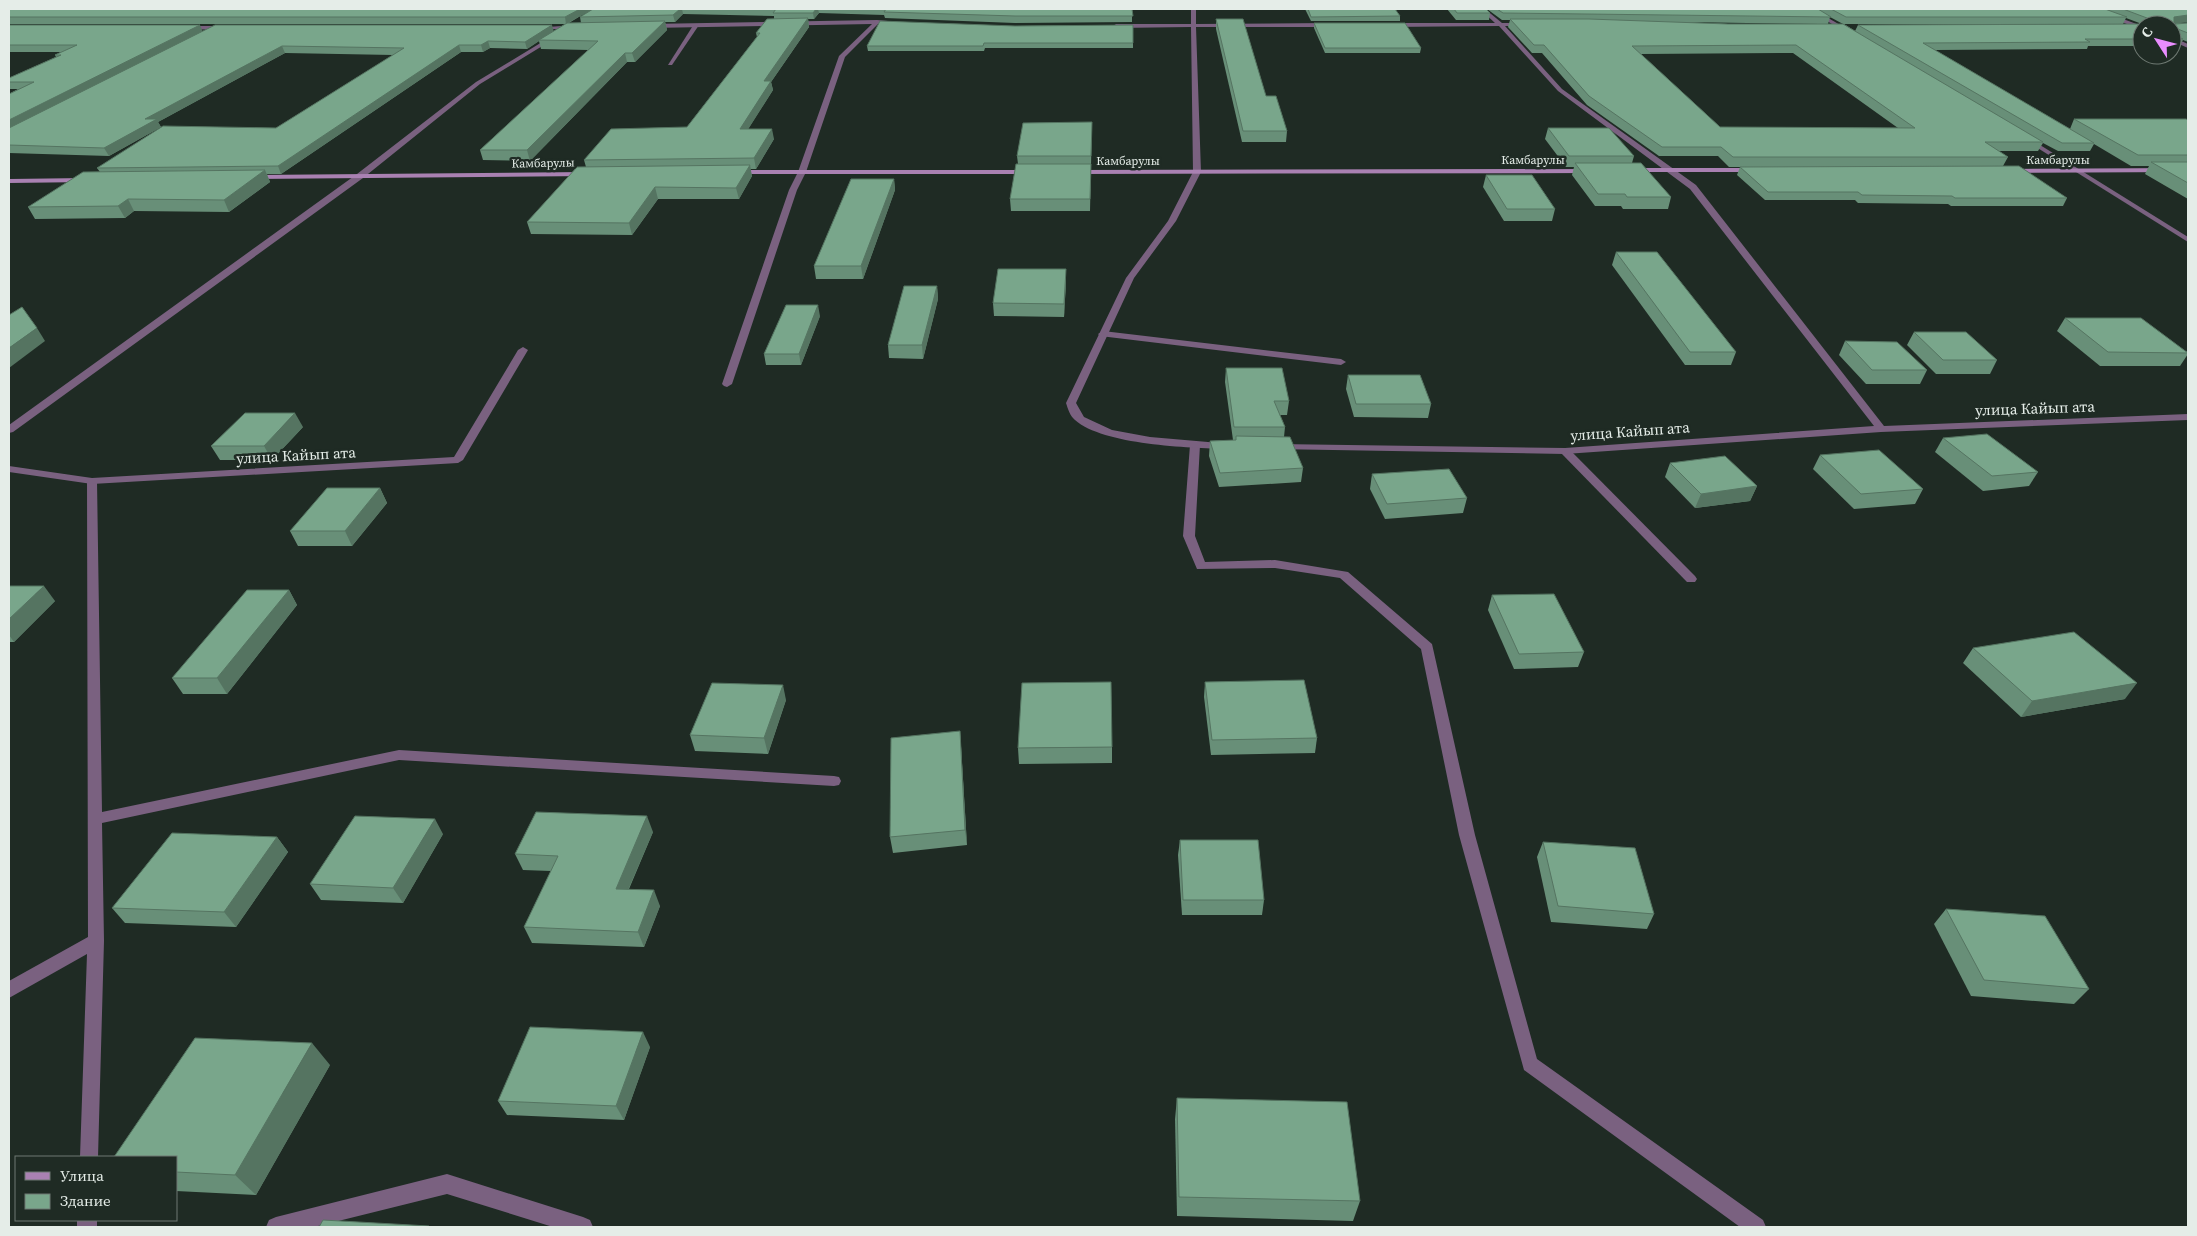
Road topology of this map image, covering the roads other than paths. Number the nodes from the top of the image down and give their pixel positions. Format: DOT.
graph roads {
  1 [pos="1192,9"];
  2 [pos="1482,9"];
  3 [pos="1810,9"];
  4 [pos="2092,9"];
  5 [pos="584,18"];
  6 [pos="877,22"];
  7 [pos="906,23"];
  8 [pos="1500,24"];
  9 [pos="1529,24"];
  10 [pos="2132,24"];
  11 [pos="696,25"];
  12 [pos="1341,25"];
  13 [pos="1381,25"];
  14 [pos="647,26"];
  15 [pos="1113,26"];
  16 [pos="1192,26"];
  17 [pos="588,27"];
  18 [pos="181,28"];
  19 [pos="219,28"];
  20 [pos="229,28"];
  21 [pos="528,28"];
  22 [pos="568,28"];
  23 [pos="2122,28"];
  24 [pos="2132,28"];
  25 [pos="1834,29"];
  26 [pos="1844,29"];
  27 [pos="1853,31"];
  28 [pos="202,37"];
  29 [pos="670,64"];
  30 [pos="2022,135"];
  31 [pos="1601,170"];
  32 [pos="1621,170"];
  33 [pos="1670,170"];
  34 [pos="1768,170"];
  35 [pos="2188,170"];
  36 [pos="2003,171"];
  37 [pos="2081,171"];
  38 [pos="724,172"];
  39 [pos="802,172"];
  40 [pos="1039,172"];
  41 [pos="1069,172"];
  42 [pos="1197,172"];
  43 [pos="596,174"];
  44 [pos="360,176"];
  45 [pos="243,177"];
  46 [pos="97,180"];
  47 [pos="9,181"];
  48 [pos="2188,240"];
  49 [pos="1104,334"];
  50 [pos="523,350"];
  51 [pos="1341,362"];
  52 [pos="727,384"];
  53 [pos="2188,416"];
  54 [pos="1881,429"];
  55 [pos="9,430"];
  56 [pos="1195,445"];
  57 [pos="1234,446"];
  58 [pos="1263,446"];
  59 [pos="1566,450"];
  60 [pos="9,469"];
  61 [pos="92,481"];
  62 [pos="1691,579"];
  63 [pos="834,781"];
  64 [pos="96,819"];
  65 [pos="96,941"];
  66 [pos="9,990"];
  67 [pos="89,1156"];
  68 [pos="276,1227"];
  69 [pos="583,1227"];
  70 [pos="1756,1227"];
  1 -- 16 [label="street"];
  2 -- 8 [label="street"];
  3 -- 26 [label="street"];
  4 -- 10 [label="street"];
  5 -- 22 [label="street"];
  6 -- 7 [label="street"];
  6 -- 11 [label="street"];
  6 -- 39 [label="street"];
  8 -- 9 [label="street"];
  8 -- 13 [label="street"];
  8 -- 33 [label="street"];
  11 -- 14 [label="street"];
  11 -- 29 [label="street"];
  12 -- 16 [label="street"];
  15 -- 16 [label="street"];
  16 -- 42 [label="street"];
  17 -- 22 [label="street"];
  18 -- 19 [label="street"];
  19 -- 20 [label="street"];
  19 -- 28 [label="street"];
  21 -- 22 [label="street"];
  22 -- 44 [label="street"];
  23 -- 24 [label="street"];
  25 -- 26 [label="street"];
  26 -- 27 [label="street"];
  30 -- 37 [label="street"];
  31 -- 42 [label="street, Камбарулы"];
  32 -- 33 [label="street"];
  33 -- 34 [label="street"];
  33 -- 54 [label="street"];
  35 -- 37 [label="street, Камбарулы"];
  36 -- 37 [label="street, Камбарулы"];
  37 -- 48 [label="street"];
  38 -- 39 [label="street"];
  39 -- 40 [label="street"];
  39 -- 52 [label="street"];
  41 -- 42 [label="street, Камбарулы"];
  42 -- 49 [label="street"];
  43 -- 44 [label="street, Камбарулы"];
  44 -- 45 [label="street, Камбарулы"];
  44 -- 55 [label="street"];
  46 -- 47 [label="street"];
  49 -- 51 [label="street"];
  49 -- 56 [label="street"];
  50 -- 61 [label="street, улица Кайып ата"];
  53 -- 54 [label="street, улица Кайып ата"];
  54 -- 59 [label="street, улица Кайып ата"];
  56 -- 57 [label="street"];
  56 -- 70 [label="street"];
  58 -- 59 [label="street, улица Кайып ата"];
  59 -- 62 [label="street"];
  60 -- 61 [label="street, улица Кайып ата"];
  61 -- 64 [label="street"];
  63 -- 64 [label="street"];
  64 -- 65 [label="street"];
  65 -- 66 [label="street"];
  65 -- 67 [label="street"];
  68 -- 69 [label="street"];
}
